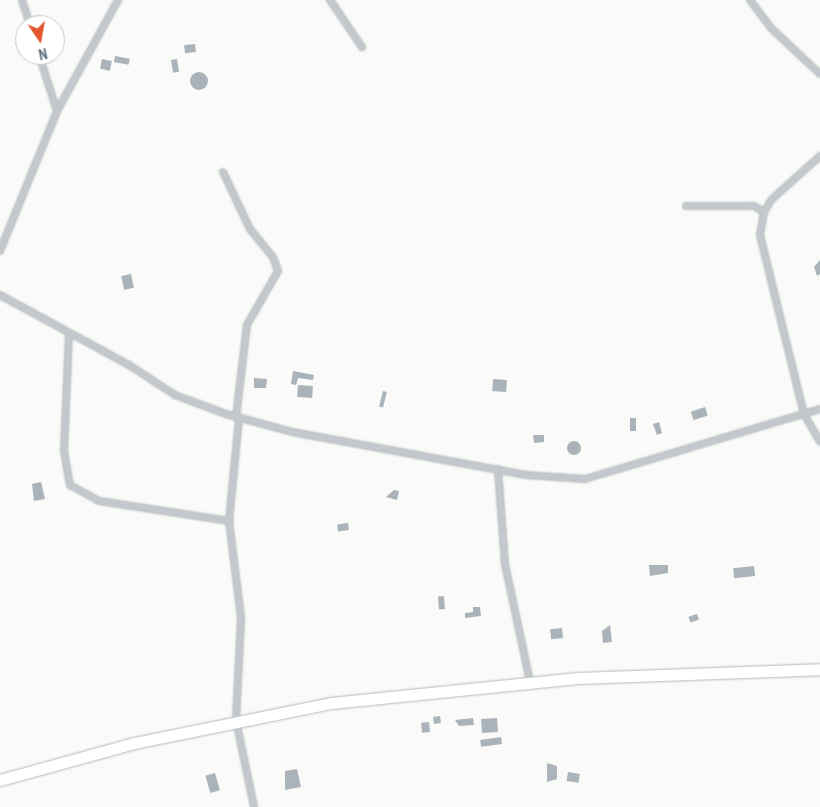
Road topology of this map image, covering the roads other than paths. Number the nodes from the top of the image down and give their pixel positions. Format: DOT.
graph roads {
  1 [pos="22,0"];
  2 [pos="118,0"];
  3 [pos="330,0"];
  4 [pos="750,0"];
  5 [pos="27,15"];
  6 [pos="362,47"];
  7 [pos="43,65"];
  8 [pos="820,74"];
  9 [pos="57,111"];
  10 [pos="820,156"];
  11 [pos="222,172"];
  12 [pos="686,206"];
  13 [pos="764,212"];
  14 [pos="0,251"];
  15 [pos="0,295"];
  16 [pos="69,333"];
  17 [pos="820,409"];
  18 [pos="804,414"];
  19 [pos="237,417"];
  20 [pos="820,442"];
  21 [pos="498,469"];
  22 [pos="229,522"];
  23 [pos="820,668"];
  24 [pos="530,682"];
  25 [pos="236,720"];
  26 [pos="0,780"];
  27 [pos="254,807"];
  1 -- 5 [label="street"];
  2 -- 9 [label="street"];
  3 -- 6 [label="street"];
  4 -- 8 [label="street"];
  7 -- 9 [label="street"];
  9 -- 14 [label="street"];
  10 -- 13 [label="street"];
  11 -- 19 [label="street"];
  12 -- 13 [label="street"];
  13 -- 18 [label="street"];
  15 -- 16 [label="street"];
  16 -- 19 [label="street"];
  16 -- 22 [label="street"];
  17 -- 18 [label="street"];
  18 -- 20 [label="street"];
  18 -- 21 [label="street"];
  19 -- 21 [label="street"];
  19 -- 22 [label="street"];
  21 -- 24 [label="street"];
  22 -- 25 [label="street"];
  23 -- 24 [label="highway"];
  24 -- 25 [label="highway"];
  25 -- 26 [label="highway"];
  25 -- 27 [label="street"];
}
